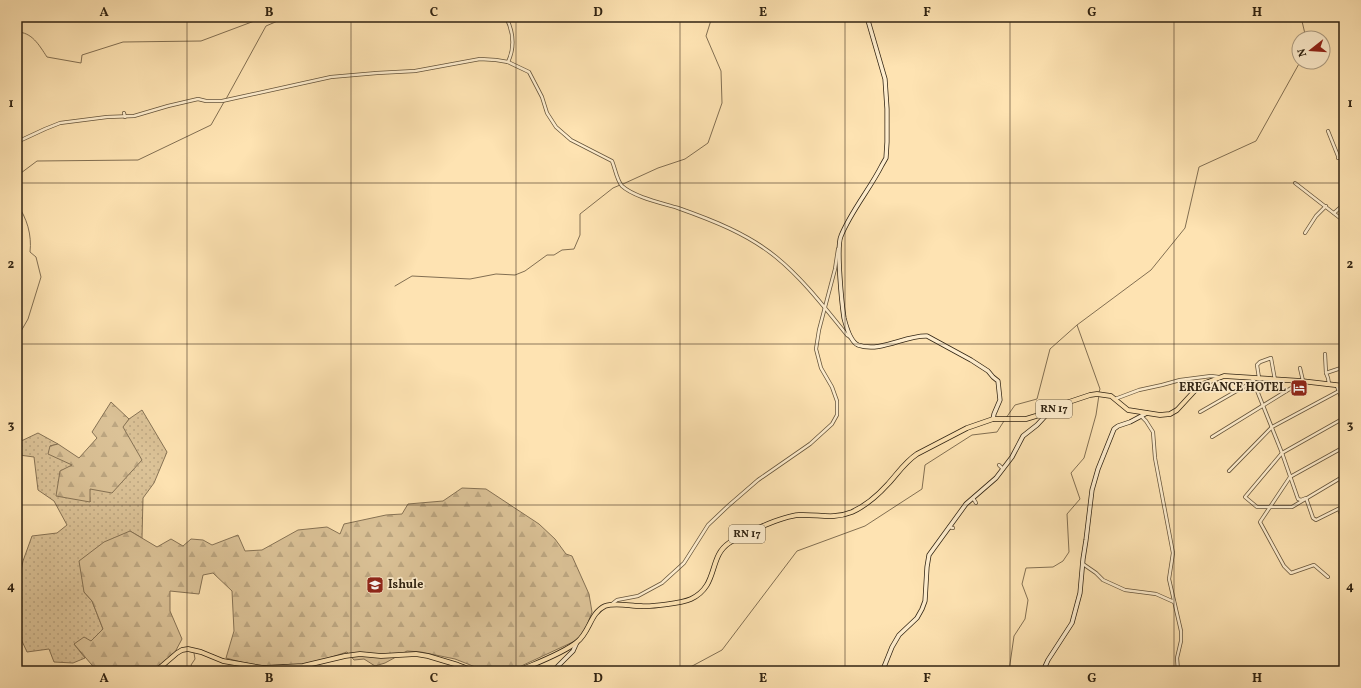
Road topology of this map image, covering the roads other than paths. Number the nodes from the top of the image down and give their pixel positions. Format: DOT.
graph roads {
  1 [pos="506,17"];
  2 [pos="867,17"];
  3 [pos="508,62"];
  4 [pos="124,114"];
  5 [pos="125,117"];
  6 [pos="1328,130"];
  7 [pos="17,142"];
  8 [pos="1344,157"];
  9 [pos="1295,183"];
  10 [pos="1344,204"];
  11 [pos="1326,206"];
  12 [pos="1334,213"];
  13 [pos="1340,218"];
  14 [pos="1305,233"];
  15 [pos="838,245"];
  16 [pos="825,308"];
  17 [pos="852,339"];
  18 [pos="1325,354"];
  19 [pos="1344,367"];
  20 [pos="1300,368"];
  21 [pos="1326,373"];
  22 [pos="1219,377"];
  23 [pos="1260,378"];
  24 [pos="1253,379"];
  25 [pos="1276,380"];
  26 [pos="1302,381"];
  27 [pos="1328,384"];
  28 [pos="1337,386"];
  29 [pos="1344,386"];
  30 [pos="1339,391"];
  31 [pos="1114,400"];
  32 [pos="1344,405"];
  33 [pos="1264,406"];
  34 [pos="1049,412"];
  35 [pos="1200,412"];
  36 [pos="1147,413"];
  37 [pos="1140,416"];
  38 [pos="993,418"];
  39 [pos="1344,418"];
  40 [pos="1272,427"];
  41 [pos="1212,437"];
  42 [pos="1344,447"];
  43 [pos="1282,453"];
  44 [pos="999,465"];
  45 [pos="1003,470"];
  46 [pos="1229,471"];
  47 [pos="1344,476"];
  48 [pos="1290,477"];
  49 [pos="972,498"];
  50 [pos="1306,498"];
  51 [pos="976,502"];
  52 [pos="1344,506"];
  53 [pos="1269,508"];
  54 [pos="1339,509"];
  55 [pos="1344,522"];
  56 [pos="1082,564"];
  57 [pos="1328,577"];
  58 [pos="1175,602"];
  59 [pos="612,605"];
  60 [pos="578,641"];
  61 [pos="156,671"];
  62 [pos="474,671"];
  63 [pos="518,671"];
  64 [pos="553,671"];
  65 [pos="881,671"];
  66 [pos="1043,671"];
  67 [pos="1178,671"];
  1 -- 3 [label="street"];
  2 -- 15 [label="street"];
  3 -- 5 [label="street"];
  3 -- 16 [label="street"];
  4 -- 5 [label="street"];
  5 -- 7 [label="street"];
  6 -- 8 [label="street"];
  9 -- 11 [label="street"];
  10 -- 12 [label="street"];
  11 -- 12 [label="street"];
  11 -- 14 [label="street"];
  12 -- 13 [label="street"];
  15 -- 16 [label="street"];
  15 -- 17 [label="street"];
  16 -- 17 [label="street"];
  16 -- 59 [label="street"];
  17 -- 38 [label="street"];
  18 -- 21 [label="street"];
  19 -- 21 [label="street"];
  20 -- 26 [label="street"];
  21 -- 27 [label="street"];
  22 -- 24 [label="main road, RN 17"];
  22 -- 31 [label="street"];
  22 -- 36 [label="main road, RN 17"];
  23 -- 24 [label="main road, RN 17"];
  23 -- 25 [label="main road, RN 17"];
  23 -- 25 [label="street"];
  24 -- 33 [label="street"];
  24 -- 35 [label="street"];
  25 -- 26 [label="main road, RN 17"];
  26 -- 27 [label="main road, RN 17"];
  26 -- 33 [label="street"];
  27 -- 28 [label="main road, RN 17"];
  28 -- 29 [label="main road, RN 17"];
  28 -- 30 [label="street"];
  30 -- 32 [label="street"];
  30 -- 40 [label="street"];
  31 -- 34 [label="main road, RN 17"];
  31 -- 36 [label="main road, RN 17"];
  33 -- 40 [label="street"];
  33 -- 41 [label="street"];
  34 -- 38 [label="main road, RN 17"];
  34 -- 45 [label="street"];
  36 -- 37 [label="street"];
  37 -- 56 [label="street"];
  37 -- 58 [label="street"];
  38 -- 59 [label="main road, RN 17"];
  39 -- 43 [label="street"];
  40 -- 43 [label="street"];
  40 -- 46 [label="street"];
  42 -- 48 [label="street"];
  43 -- 48 [label="street"];
  43 -- 53 [label="street"];
  44 -- 45 [label="street"];
  45 -- 49 [label="street"];
  47 -- 50 [label="street"];
  48 -- 50 [label="street"];
  48 -- 53 [label="street"];
  49 -- 51 [label="street"];
  49 -- 65 [label="street"];
  50 -- 53 [label="street"];
  50 -- 54 [label="street"];
  52 -- 54 [label="street"];
  53 -- 57 [label="street"];
  54 -- 55 [label="street"];
  56 -- 58 [label="street"];
  56 -- 66 [label="street"];
  58 -- 67 [label="street"];
  59 -- 60 [label="main road"];
  60 -- 63 [label="main road"];
  60 -- 64 [label="street"];
  61 -- 62 [label="main road"];
}
